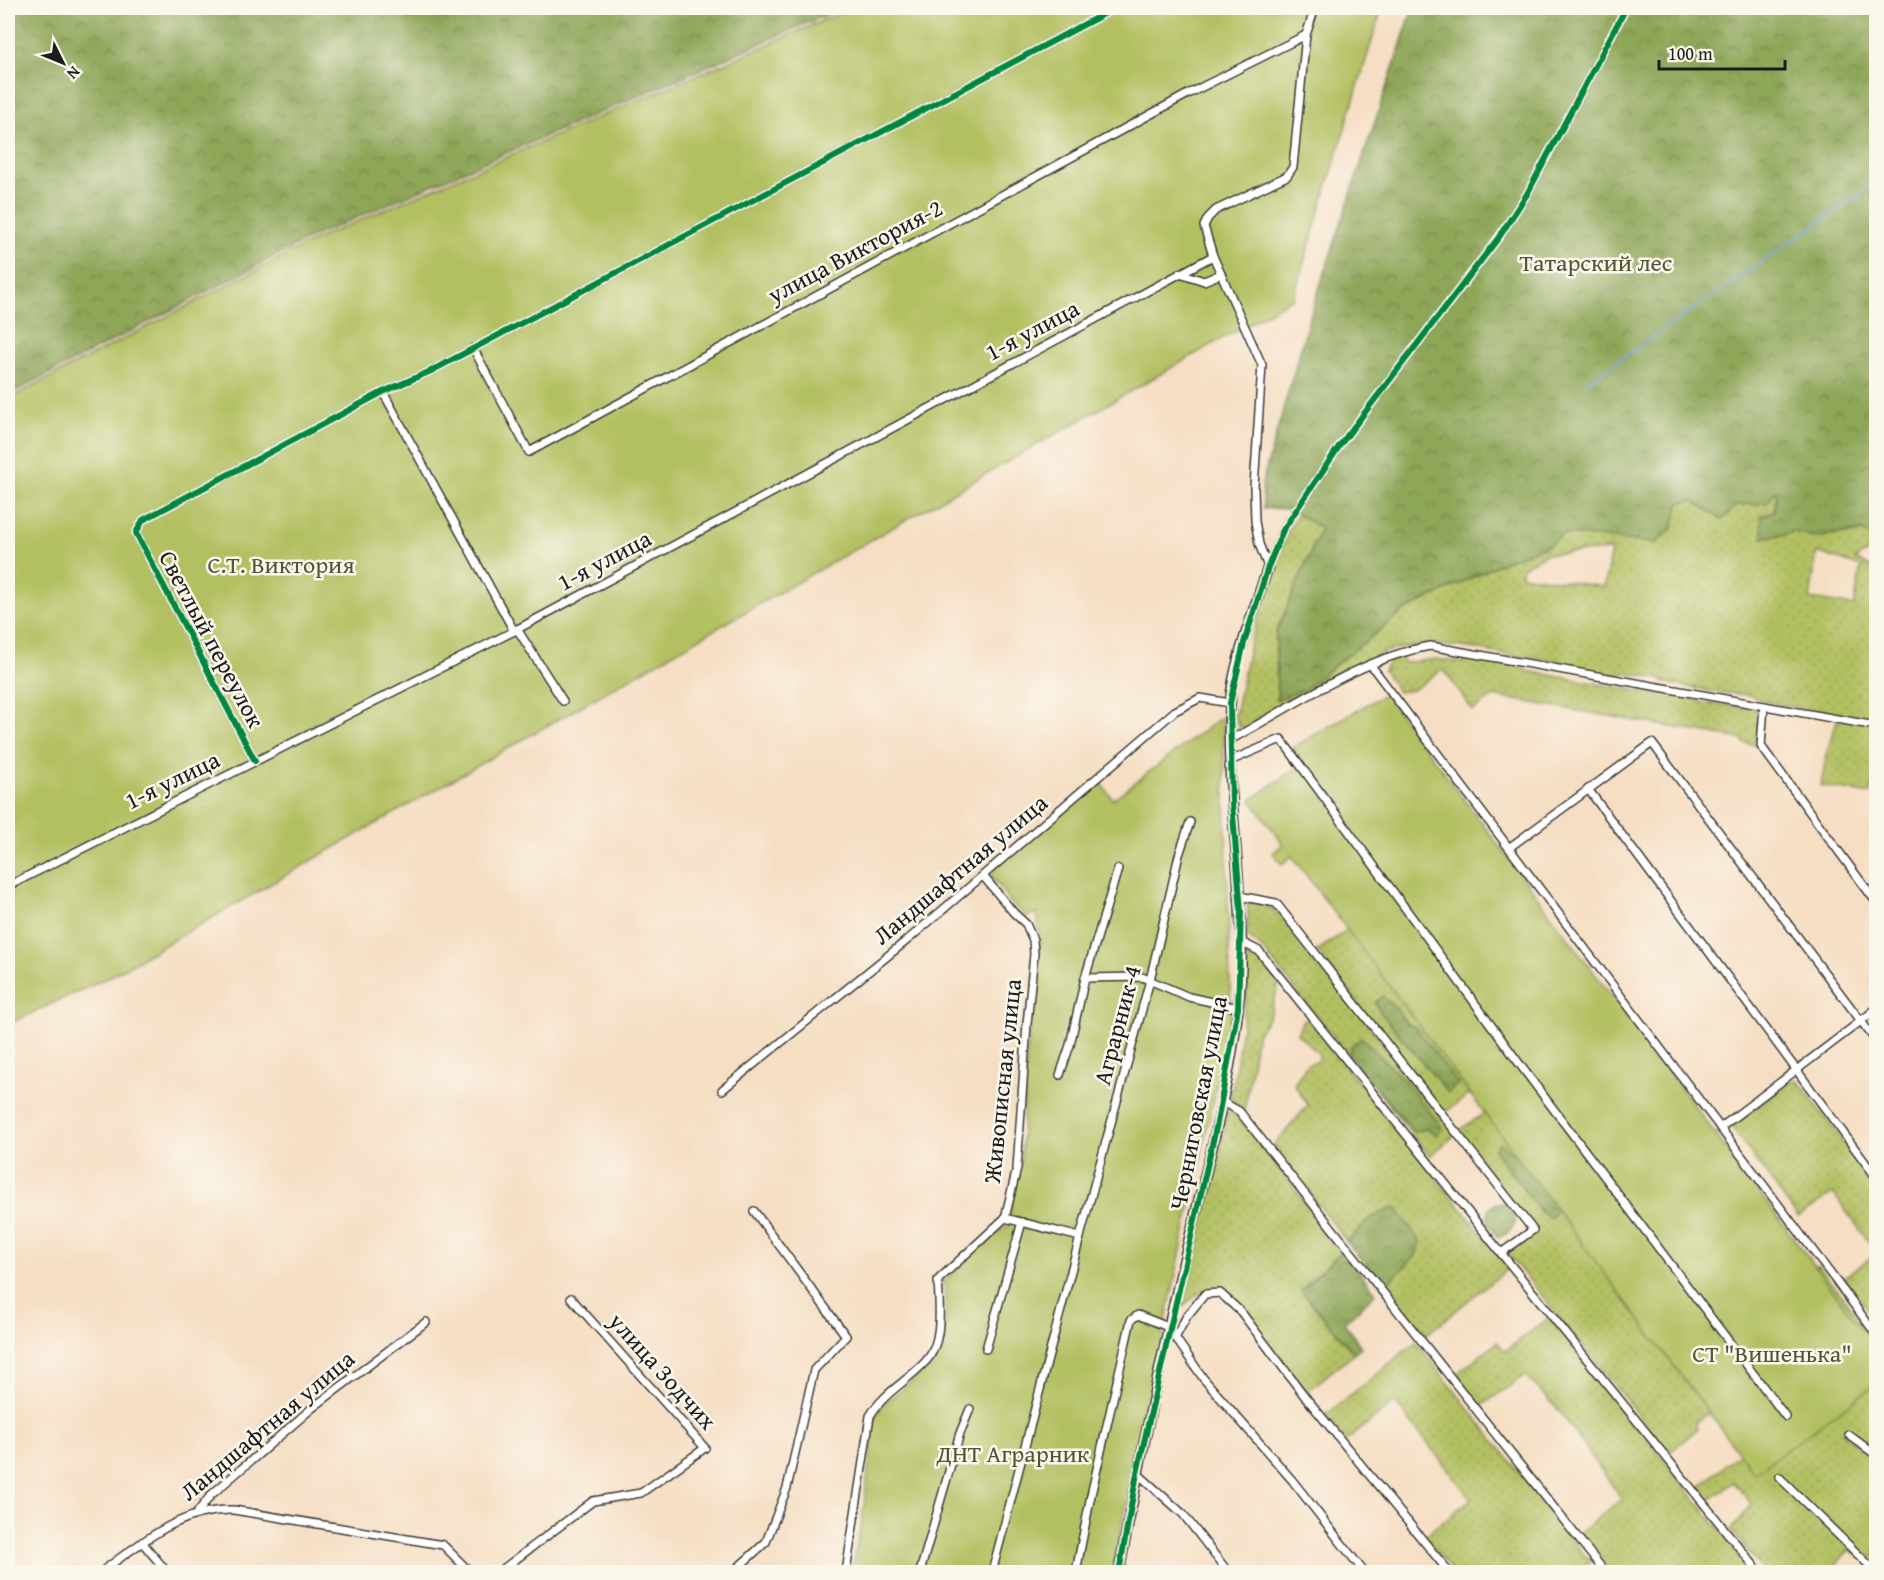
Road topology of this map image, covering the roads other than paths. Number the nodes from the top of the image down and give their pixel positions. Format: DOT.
graph roads {
  1 [pos="1115,8"];
  2 [pos="1315,8"];
  3 [pos="1626,8"];
  4 [pos="1306,35"];
  5 [pos="1213,256"];
  6 [pos="1180,273"];
  7 [pos="1221,274"];
  8 [pos="473,348"];
  9 [pos="383,392"];
  10 [pos="1268,567"];
  11 [pos="515,630"];
  12 [pos="1370,664"];
  13 [pos="563,701"];
  14 [pos="1230,703"];
  15 [pos="1764,706"];
  16 [pos="1876,726"];
  17 [pos="1230,740"];
  18 [pos="255,761"];
  19 [pos="1230,762"];
  20 [pos="1588,789"];
  21 [pos="1190,822"];
  22 [pos="1510,847"];
  23 [pos="1118,869"];
  24 [pos="983,876"];
  25 [pos="8,886"];
  26 [pos="1239,896"];
  27 [pos="1876,902"];
  28 [pos="1241,942"];
  29 [pos="1085,978"];
  30 [pos="1150,980"];
  31 [pos="1238,1008"];
  32 [pos="1876,1009"];
  33 [pos="1861,1021"];
  34 [pos="1876,1041"];
  35 [pos="1796,1069"];
  36 [pos="1060,1075"];
  37 [pos="722,1090"];
  38 [pos="1221,1101"];
  39 [pos="1720,1128"];
  40 [pos="1876,1177"];
  41 [pos="754,1211"];
  42 [pos="1005,1218"];
  43 [pos="1022,1222"];
  44 [pos="1080,1237"];
  45 [pos="1501,1253"];
  46 [pos="571,1298"];
  47 [pos="426,1322"];
  48 [pos="1168,1327"];
  49 [pos="1876,1334"];
  50 [pos="1175,1338"];
  51 [pos="986,1349"];
  52 [pos="970,1409"];
  53 [pos="1786,1417"];
  54 [pos="1849,1435"];
  55 [pos="1876,1455"];
  56 [pos="1137,1473"];
  57 [pos="1779,1477"];
  58 [pos="196,1513"];
  59 [pos="142,1542"];
  60 [pos="101,1572"];
  61 [pos="167,1572"];
  62 [pos="470,1572"];
  63 [pos="499,1572"];
  64 [pos="733,1572"];
  65 [pos="846,1572"];
  66 [pos="920,1572"];
  67 [pos="992,1572"];
  68 [pos="1076,1572"];
  69 [pos="1119,1572"];
  70 [pos="1228,1572"];
  71 [pos="1364,1572"];
  72 [pos="1449,1572"];
  73 [pos="1605,1572"];
  74 [pos="1759,1572"];
  75 [pos="1876,1572"];
  1 -- 8 [label="street"];
  2 -- 4 [label="street"];
  3 -- 10 [label="street"];
  4 -- 5 [label="street"];
  4 -- 8 [label="street, улица Виктория-2"];
  5 -- 6 [label="street, 1-я улица"];
  5 -- 7 [label="street"];
  6 -- 7 [label="street"];
  6 -- 11 [label="street, 1-я улица"];
  7 -- 10 [label="street"];
  8 -- 9 [label="street"];
  9 -- 11 [label="street"];
  9 -- 18 [label="street, Светлый переулок"];
  10 -- 14 [label="street, Черниговская улица"];
  11 -- 13 [label="street"];
  11 -- 18 [label="street, 1-я улица"];
  12 -- 15 [label="street"];
  12 -- 17 [label="street"];
  12 -- 22 [label="street"];
  14 -- 17 [label="street, Черниговская улица"];
  14 -- 24 [label="street, Ландшафтная улица"];
  15 -- 16 [label="street"];
  15 -- 27 [label="street"];
  17 -- 19 [label="street, Черниговская улица"];
  18 -- 25 [label="street, 1-я улица"];
  19 -- 26 [label="street, Черниговская улица"];
  19 -- 53 [label="street"];
  20 -- 22 [label="street"];
  20 -- 33 [label="street"];
  20 -- 35 [label="street"];
  21 -- 30 [label="street, Аграрник-4"];
  22 -- 39 [label="street"];
  23 -- 29 [label="street"];
  24 -- 37 [label="street, Ландшафтная улица"];
  24 -- 42 [label="street, Живописная улица"];
  26 -- 28 [label="street, Черниговская улица"];
  26 -- 45 [label="street"];
  28 -- 31 [label="street, Черниговская улица"];
  28 -- 45 [label="street"];
  29 -- 30 [label="street"];
  29 -- 36 [label="street"];
  30 -- 31 [label="street"];
  30 -- 44 [label="street, Аграрник-4"];
  31 -- 38 [label="street, Черниговская улица"];
  32 -- 33 [label="street"];
  33 -- 34 [label="street"];
  33 -- 35 [label="street"];
  35 -- 39 [label="street"];
  35 -- 40 [label="street"];
  38 -- 48 [label="street, Черниговская улица"];
  38 -- 73 [label="street"];
  39 -- 49 [label="street"];
  41 -- 64 [label="street"];
  42 -- 43 [label="street"];
  42 -- 65 [label="street, Живописная улица"];
  43 -- 44 [label="street"];
  43 -- 51 [label="street"];
  44 -- 67 [label="street, Аграрник-4"];
  45 -- 74 [label="street"];
  46 -- 63 [label="street, улица Зодчих"];
  47 -- 58 [label="street, Ландшафтная улица"];
  48 -- 50 [label="street"];
  48 -- 56 [label="street, Черниговская улица"];
  48 -- 68 [label="street"];
  50 -- 71 [label="street"];
  50 -- 72 [label="street"];
  52 -- 66 [label="street"];
  54 -- 55 [label="street"];
  56 -- 69 [label="street, Черниговская улица"];
  56 -- 70 [label="street"];
  57 -- 75 [label="street"];
  58 -- 59 [label="street, Ландшафтная улица"];
  58 -- 62 [label="street"];
  59 -- 60 [label="street, Ландшафтная улица"];
  59 -- 61 [label="street"];
}
